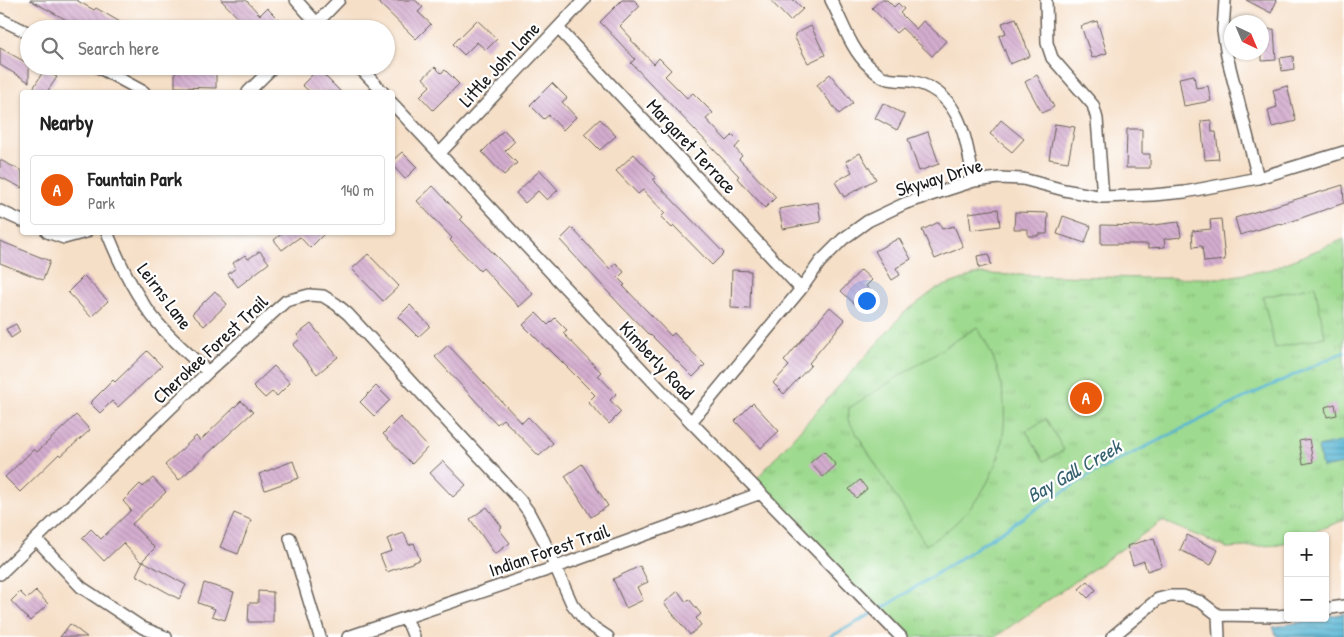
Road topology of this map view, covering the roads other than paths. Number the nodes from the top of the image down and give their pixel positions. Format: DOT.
graph roads {
  1 [pos="296,0"];
  2 [pos="339,0"];
  3 [pos="584,0"];
  4 [pos="831,0"];
  5 [pos="1046,0"];
  6 [pos="1225,0"];
  7 [pos="0,19"];
  8 [pos="312,20"];
  9 [pos="323,20"];
  10 [pos="558,28"];
  11 [pos="20,29"];
  12 [pos="113,75"];
  13 [pos="265,75"];
  14 [pos="367,75"];
  15 [pos="140,90"];
  16 [pos="250,90"];
  17 [pos="381,90"];
  18 [pos="395,106"];
  19 [pos="1344,152"];
  20 [pos="440,153"];
  21 [pos="1258,178"];
  22 [pos="974,181"];
  23 [pos="1103,197"];
  24 [pos="0,211"];
  25 [pos="20,220"];
  26 [pos="56,235"];
  27 [pos="75,235"];
  28 [pos="108,235"];
  29 [pos="800,289"];
  30 [pos="208,372"];
  31 [pos="691,422"];
  32 [pos="761,493"];
  33 [pos="290,538"];
  34 [pos="36,539"];
  35 [pos="556,567"];
  36 [pos="0,574"];
  37 [pos="1344,606"];
  38 [pos="1329,608"];
  39 [pos="1218,615"];
  40 [pos="1284,615"];
  41 [pos="406,618"];
  42 [pos="897,633"];
  43 [pos="166,637"];
  44 [pos="320,637"];
  45 [pos="348,637"];
  46 [pos="414,637"];
  47 [pos="608,637"];
  48 [pos="1112,637"];
  49 [pos="1219,637"];
  1 -- 8 [label="street"];
  2 -- 9 [label="street"];
  3 -- 10 [label="street, Little John Lane"];
  4 -- 22 [label="street"];
  5 -- 23 [label="street"];
  6 -- 21 [label="street"];
  7 -- 11 [label="street"];
  10 -- 20 [label="street, Little John Lane"];
  10 -- 29 [label="street, Margaret Terrace"];
  12 -- 15 [label="street"];
  13 -- 16 [label="street"];
  14 -- 17 [label="street"];
  18 -- 20 [label="street, Kimberly Road"];
  19 -- 21 [label="street, Skyway Drive"];
  20 -- 31 [label="street, Kimberly Road"];
  21 -- 23 [label="street, Skyway Drive"];
  22 -- 23 [label="street, Skyway Drive"];
  22 -- 29 [label="street, Skyway Drive"];
  24 -- 25 [label="street"];
  26 -- 27 [label="street"];
  28 -- 30 [label="street, Leirns Lane"];
  29 -- 31 [label="street, Skyway Drive"];
  30 -- 34 [label="street, Cherokee Forest Trail"];
  30 -- 35 [label="street, Cherokee Forest Trail"];
  31 -- 32 [label="street, Kimberly Road"];
  32 -- 35 [label="street, Indian Forest Trail"];
  32 -- 42 [label="street, Kimberly Road"];
  33 -- 44 [label="street"];
  34 -- 36 [label="street, Cherokee Forest Trail"];
  34 -- 43 [label="street"];
  35 -- 41 [label="street, Indian Forest Trail"];
  35 -- 47 [label="street, Cherokee Forest Trail"];
  37 -- 38 [label="street"];
  39 -- 40 [label="street"];
  39 -- 48 [label="street"];
  39 -- 49 [label="street"];
  41 -- 45 [label="street, Indian Forest Trail"];
  41 -- 46 [label="street"];
}
